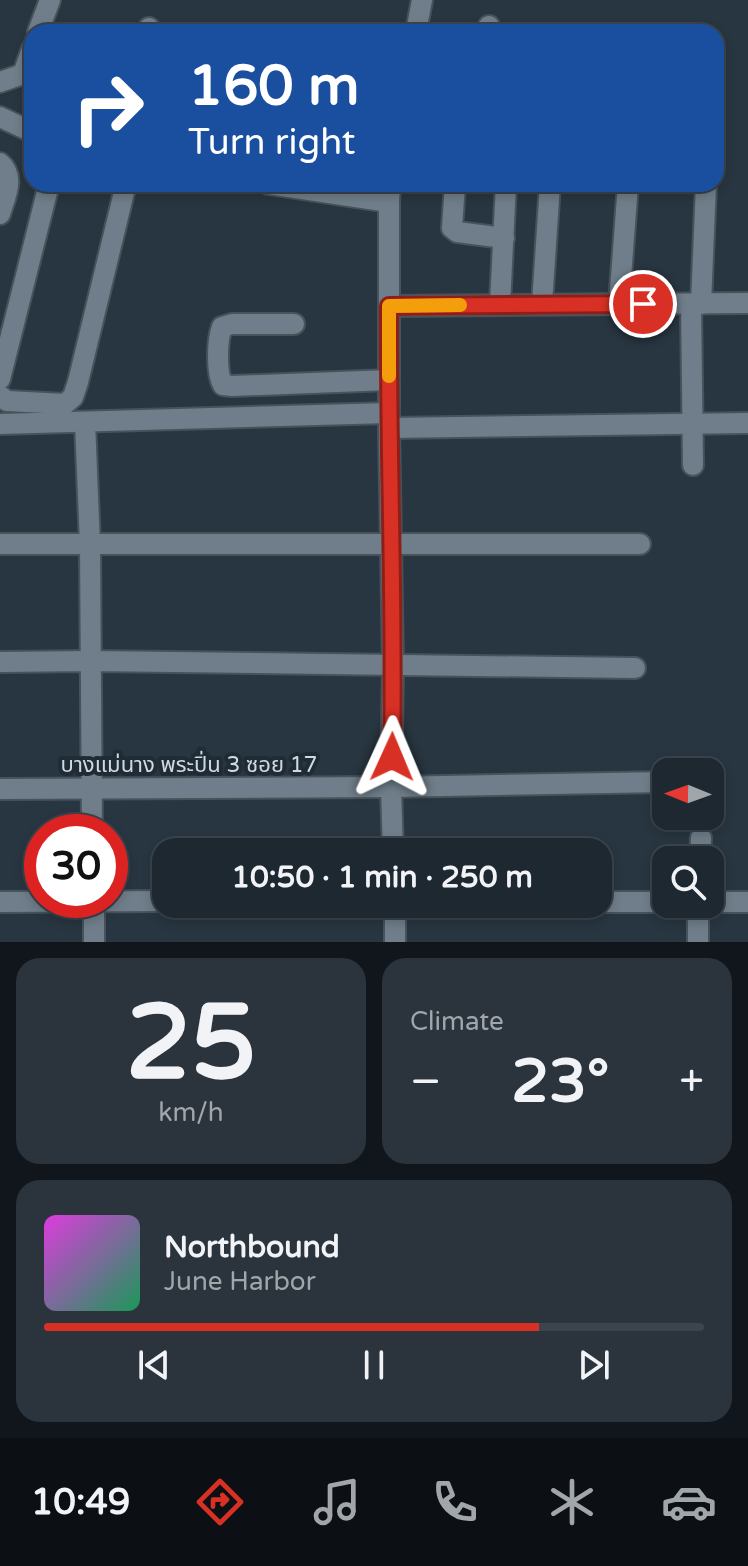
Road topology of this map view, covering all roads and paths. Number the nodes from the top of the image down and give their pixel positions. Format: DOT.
graph roads {
  1 [pos="50,0"];
  2 [pos="422,0"];
  3 [pos="41,24"];
  4 [pos="418,24"];
  5 [pos="24,71"];
  6 [pos="0,82"];
  7 [pos="0,117"];
  8 [pos="24,128"];
  9 [pos="0,163"];
  10 [pos="47,192"];
  11 [pos="124,192"];
  12 [pos="454,192"];
  13 [pos="506,192"];
  14 [pos="549,192"];
  15 [pos="627,192"];
  16 [pos="705,192"];
  17 [pos="390,193"];
  18 [pos="0,214"];
  19 [pos="504,238"];
  20 [pos="748,303"];
  21 [pos="500,304"];
  22 [pos="542,304"];
  23 [pos="619,304"];
  24 [pos="696,304"];
  25 [pos="389,306"];
  26 [pos="294,324"];
  27 [pos="0,379"];
  28 [pos="389,380"];
  29 [pos="0,396"];
  30 [pos="389,420"];
  31 [pos="85,422"];
  32 [pos="748,423"];
  33 [pos="0,424"];
  34 [pos="692,425"];
  35 [pos="693,465"];
  36 [pos="0,544"];
  37 [pos="390,544"];
  38 [pos="640,544"];
  39 [pos="90,545"];
  40 [pos="91,661"];
  41 [pos="0,662"];
  42 [pos="393,666"];
  43 [pos="635,668"];
  44 [pos="652,782"];
  45 [pos="391,787"];
  46 [pos="91,788"];
  47 [pos="0,789"];
  48 [pos="92,814"];
  49 [pos="393,838"];
  50 [pos="701,838"];
  51 [pos="701,846"];
  52 [pos="128,900"];
  53 [pos="24,901"];
  54 [pos="152,901"];
  55 [pos="0,902"];
  56 [pos="612,902"];
  57 [pos="652,902"];
  58 [pos="724,902"];
  59 [pos="748,902"];
  60 [pos="94,918"];
  61 [pos="395,918"];
  62 [pos="698,918"];
  63 [pos="94,942"];
  64 [pos="395,942"];
  65 [pos="698,942"];
  1 -- 3 [label="street"];
  2 -- 4 [label="street"];
  5 -- 6 [label="street"];
  7 -- 8 [label="street"];
  9 -- 18 [label="street"];
  10 -- 27 [label="street"];
  11 -- 29 [label="street"];
  12 -- 19 [label="street"];
  13 -- 19 [label="street"];
  14 -- 22 [label="street"];
  15 -- 23 [label="street"];
  16 -- 24 [label="street"];
  17 -- 25 [label="street"];
  19 -- 21 [label="street"];
  20 -- 24 [label="street"];
  21 -- 22 [label="street"];
  21 -- 25 [label="street"];
  22 -- 23 [label="street"];
  23 -- 24 [label="street"];
  24 -- 34 [label="street"];
  25 -- 28 [label="street"];
  26 -- 28 [label="street"];
  28 -- 30 [label="street"];
  30 -- 31 [label="street"];
  30 -- 34 [label="street"];
  30 -- 37 [label="street"];
  31 -- 33 [label="street"];
  31 -- 39 [label="street"];
  32 -- 34 [label="street"];
  34 -- 35 [label="street"];
  36 -- 39 [label="street"];
  37 -- 38 [label="street"];
  37 -- 39 [label="street"];
  37 -- 42 [label="street"];
  39 -- 40 [label="street"];
  40 -- 41 [label="street"];
  40 -- 42 [label="street"];
  40 -- 46 [label="street"];
  42 -- 43 [label="street"];
  42 -- 45 [label="street"];
  44 -- 45 [label="street, บางแม่นาง พระปิ่น 3 ซอย 17"];
  45 -- 46 [label="street, บางแม่นาง พระปิ่น 3 ซอย 17"];
  45 -- 49 [label="street"];
  46 -- 47 [label="street, บางแม่นาง พระปิ่น 3 ซอย 17"];
  46 -- 48 [label="street"];
  50 -- 51 [label="street"];
  52 -- 54 [label="street"];
  53 -- 55 [label="street"];
  56 -- 57 [label="street"];
  58 -- 59 [label="street"];
  60 -- 63 [label="street"];
  61 -- 64 [label="street"];
  62 -- 65 [label="street"];
}
